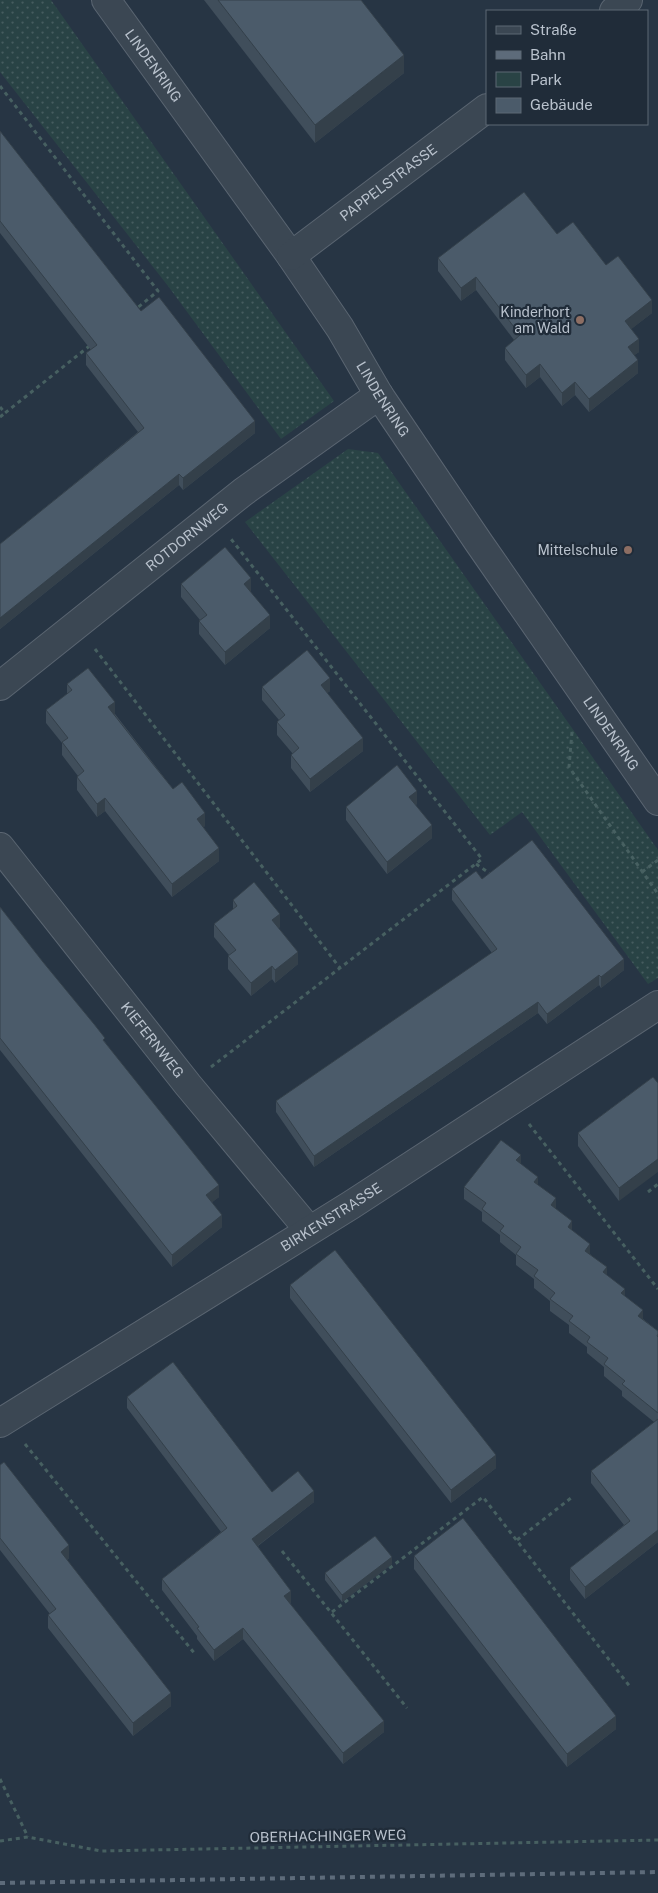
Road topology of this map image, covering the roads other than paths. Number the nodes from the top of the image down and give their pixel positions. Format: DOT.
graph roads {
  1 [pos="106,0"];
  2 [pos="628,0"];
  3 [pos="615,10"];
  4 [pos="486,109"];
  5 [pos="292,256"];
  6 [pos="379,395"];
  7 [pos="0,686"];
  8 [pos="658,801"];
  9 [pos="0,847"];
  10 [pos="658,1005"];
  11 [pos="309,1230"];
  12 [pos="3,1421"];
  1 -- 5 [label="street, LINDENRING"];
  2 -- 3 [label="street"];
  4 -- 5 [label="street, PAPPELSTRASSE"];
  5 -- 6 [label="street, LINDENRING"];
  6 -- 7 [label="street, ROTDORNWEG"];
  6 -- 8 [label="street, LINDENRING"];
  9 -- 11 [label="street, KIEFERNWEG"];
  10 -- 11 [label="street, BIRKENSTRASSE"];
  11 -- 12 [label="street, BIRKENSTRASSE"];
}
